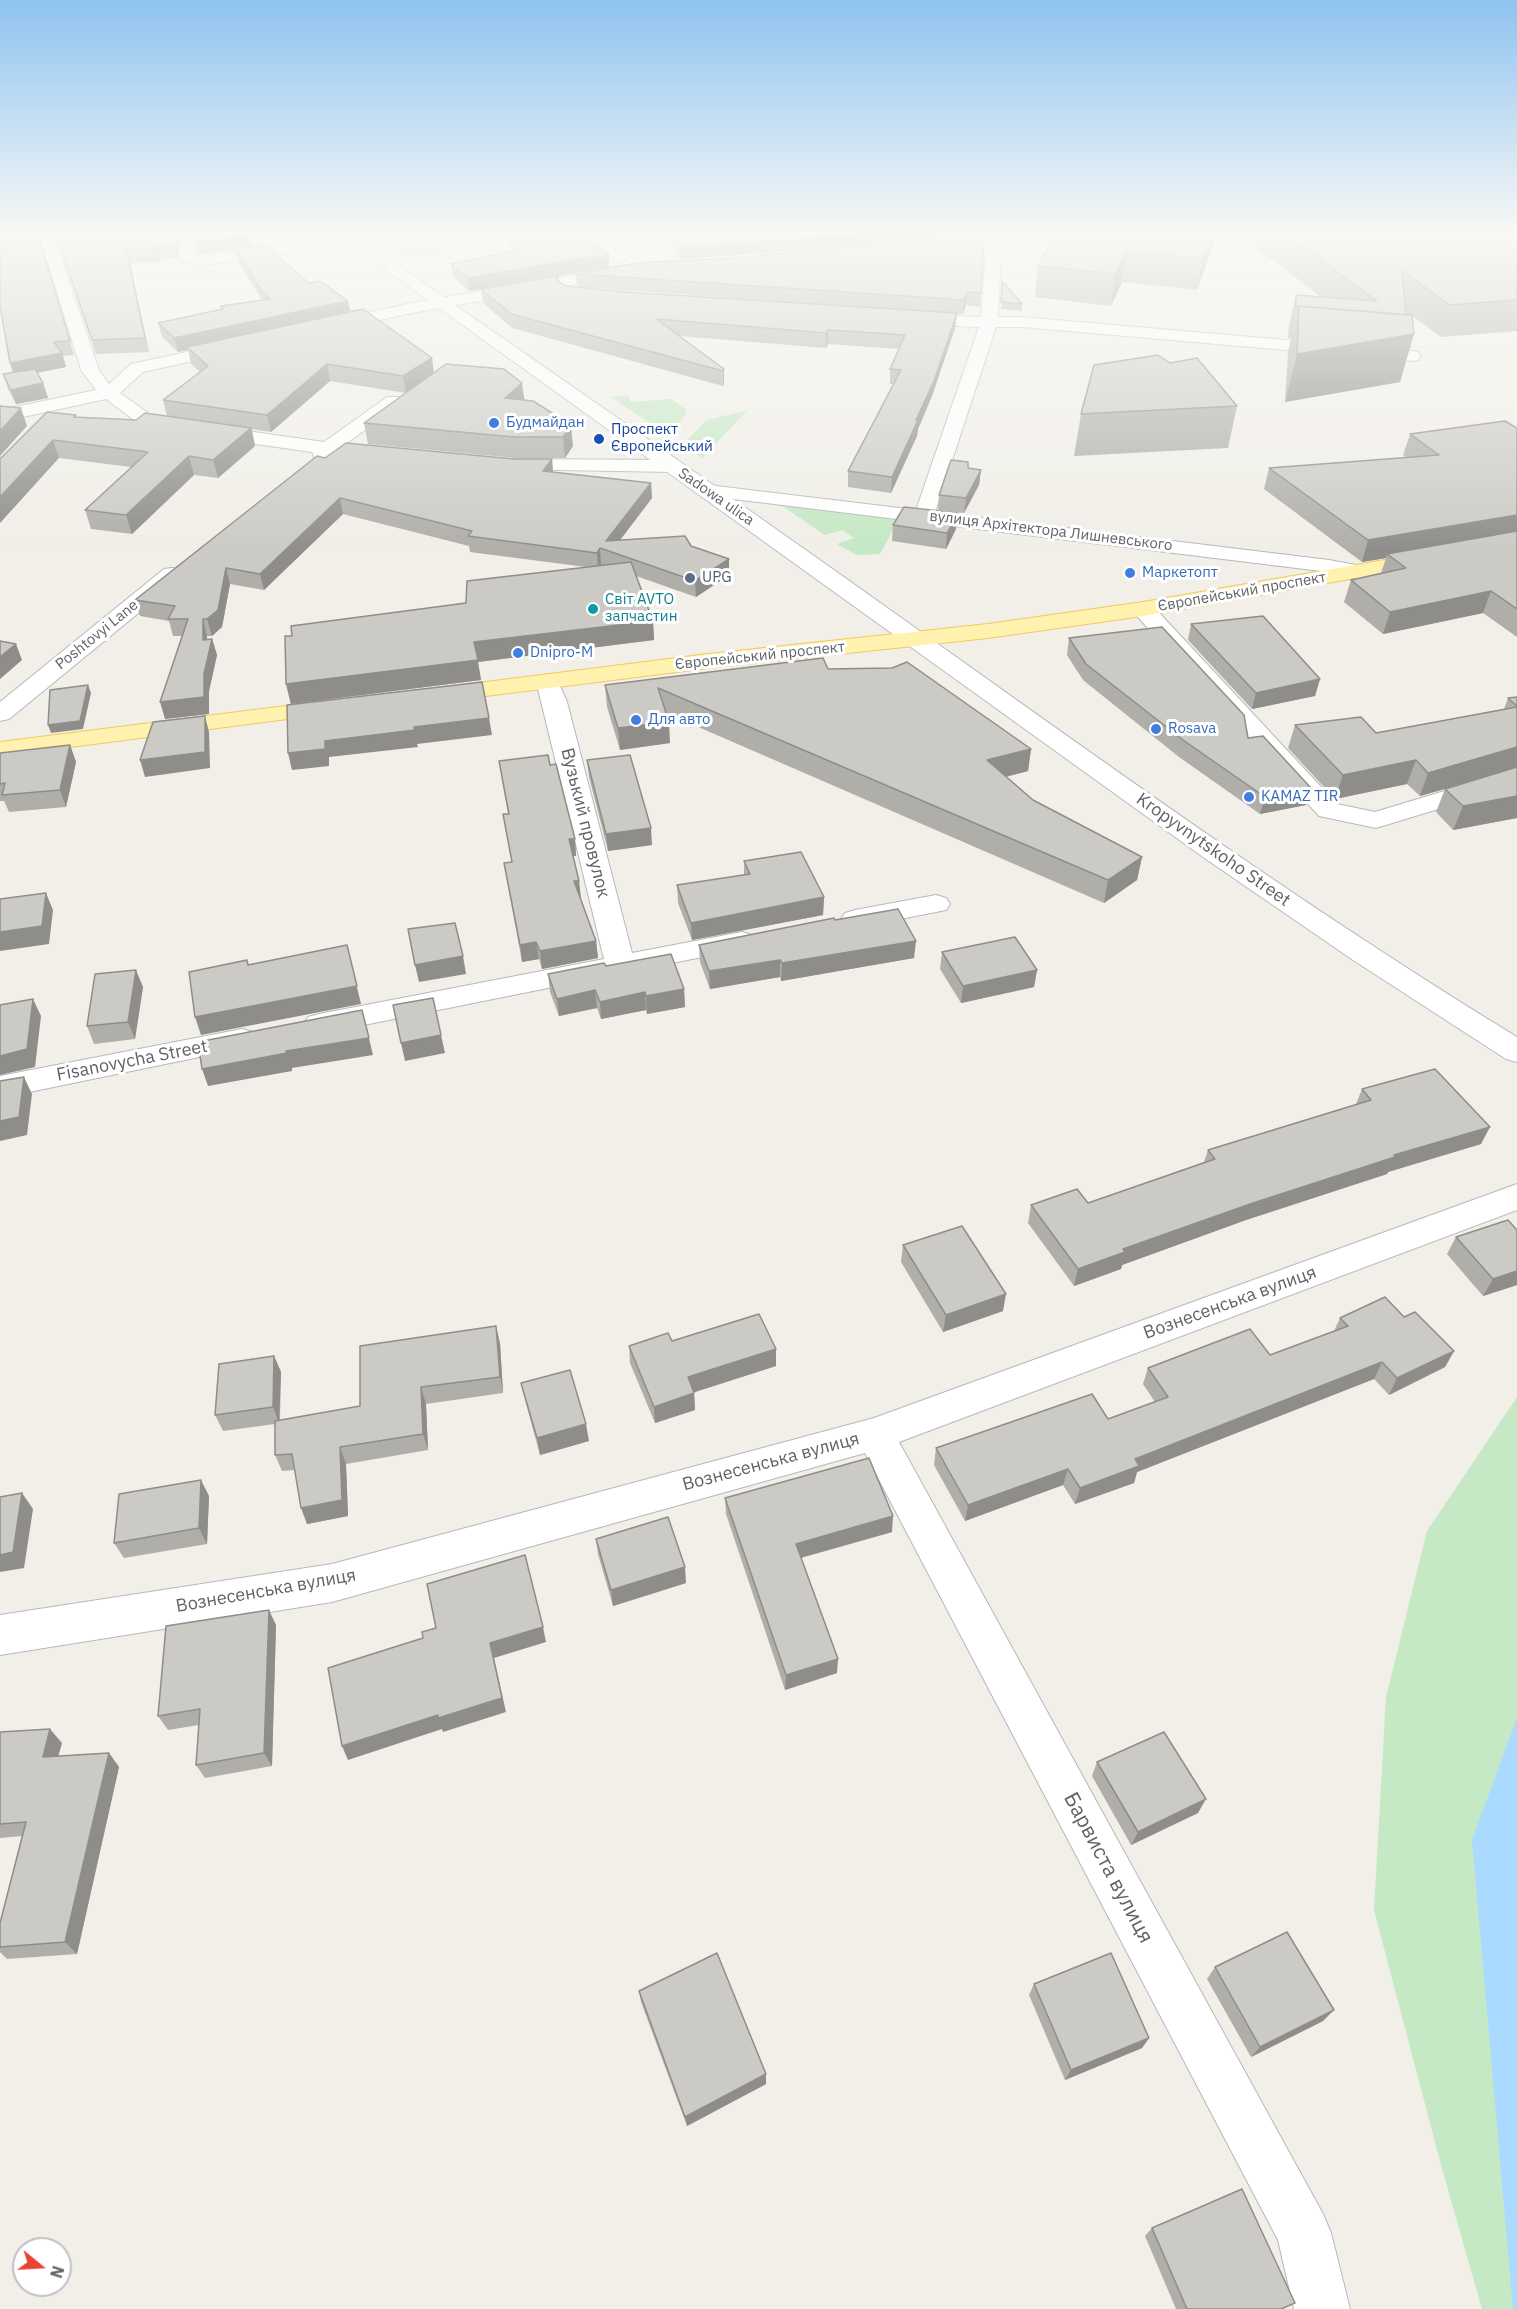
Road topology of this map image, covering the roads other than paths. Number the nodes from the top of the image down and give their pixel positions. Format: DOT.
graph roads {
  1 [pos="80,339"];
  2 [pos="493,339"];
  3 [pos="984,339"];
  4 [pos="1214,339"];
  5 [pos="252,343"];
  6 [pos="1412,356"];
  7 [pos="136,368"];
  8 [pos="90,370"];
  9 [pos="109,393"];
  10 [pos="393,401"];
  11 [pos="8,414"];
  12 [pos="74,418"];
  13 [pos="118,421"];
  14 [pos="150,423"];
  15 [pos="328,448"];
  16 [pos="404,455"];
  17 [pos="309,463"];
  18 [pos="493,463"];
  19 [pos="673,466"];
  20 [pos="708,491"];
  21 [pos="924,515"];
  22 [pos="1517,543"];
  23 [pos="191,559"];
  24 [pos="1359,572"];
  25 [pos="1143,609"];
  26 [pos="917,639"];
  27 [pos="548,681"];
  28 [pos="420,697"];
  29 [pos="351,705"];
  30 [pos="0,714"];
  31 [pos="0,749"];
  32 [pos="1517,777"];
  33 [pos="936,904"];
  34 [pos="830,924"];
  35 [pos="772,935"];
  36 [pos="620,965"];
  37 [pos="1517,1051"];
  38 [pos="0,1086"];
  39 [pos="1517,1197"];
  40 [pos="875,1434"];
  41 [pos="0,1635"];
  42 [pos="1322,2309"];
  1 -- 8 [label="street"];
  2 -- 19 [label="street, Sadowa ulica"];
  3 -- 21 [label="street"];
  4 -- 6 [label="street"];
  5 -- 7 [label="street"];
  7 -- 8 [label="street"];
  7 -- 9 [label="street"];
  8 -- 9 [label="street"];
  9 -- 11 [label="street"];
  9 -- 14 [label="street"];
  10 -- 15 [label="street"];
  11 -- 12 [label="street"];
  13 -- 14 [label="street"];
  14 -- 15 [label="street"];
  15 -- 16 [label="street"];
  15 -- 17 [label="street"];
  18 -- 19 [label="street"];
  19 -- 20 [label="street, Sadowa ulica"];
  20 -- 21 [label="street, вулиця Архітектора Лишневського"];
  20 -- 26 [label="street, Sadowa ulica"];
  21 -- 24 [label="street, вулиця Архітектора Лишневського"];
  22 -- 24 [label="main road, Європейський проспект"];
  23 -- 30 [label="street, Poshtovyi Lane"];
  24 -- 25 [label="main road, Європейський проспект"];
  25 -- 26 [label="main road, Європейський проспект"];
  25 -- 32 [label="street"];
  26 -- 27 [label="main road, Європейський проспект"];
  26 -- 37 [label="street, Kropyvnytskoho Street"];
  27 -- 28 [label="main road, Європейський проспект"];
  27 -- 36 [label="street, Вузький провулок"];
  29 -- 31 [label="main road"];
  33 -- 34 [label="street"];
  35 -- 36 [label="street, Fisanovycha Street"];
  36 -- 38 [label="street, Fisanovycha Street"];
  39 -- 40 [label="street, Вознесенська вулиця"];
  40 -- 41 [label="street, Вознесенська вулиця"];
  40 -- 42 [label="street, Барвиста вулиця"];
}
